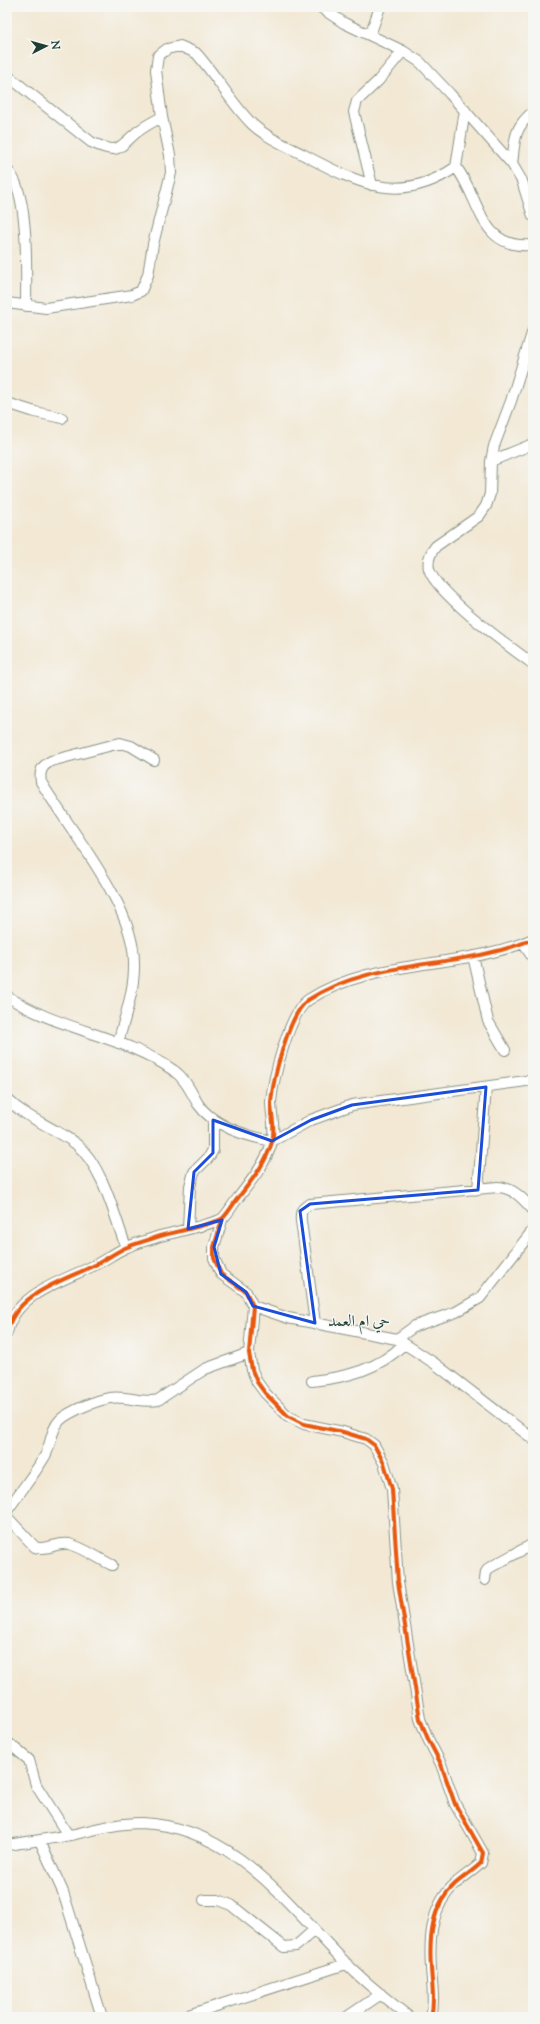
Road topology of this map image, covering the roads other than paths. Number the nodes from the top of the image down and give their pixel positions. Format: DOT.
graph roads {
  1 [pos="320,7"];
  2 [pos="380,7"];
  3 [pos="370,35"];
  4 [pos="403,51"];
  5 [pos="8,76"];
  6 [pos="465,110"];
  7 [pos="533,112"];
  8 [pos="162,117"];
  9 [pos="512,164"];
  10 [pos="456,167"];
  11 [pos="7,170"];
  12 [pos="372,185"];
  13 [pos="533,216"];
  14 [pos="533,245"];
  15 [pos="7,303"];
  16 [pos="26,306"];
  17 [pos="533,330"];
  18 [pos="7,403"];
  19 [pos="62,418"];
  20 [pos="533,444"];
  21 [pos="491,461"];
  22 [pos="533,664"];
  23 [pos="154,760"];
  24 [pos="533,939"];
  25 [pos="523,943"];
  26 [pos="473,956"];
  27 [pos="533,958"];
  28 [pos="7,996"];
  29 [pos="118,1043"];
  30 [pos="505,1050"];
  31 [pos="533,1080"];
  32 [pos="486,1086"];
  33 [pos="7,1100"];
  34 [pos="213,1120"];
  35 [pos="272,1142"];
  36 [pos="478,1190"];
  37 [pos="533,1210"];
  38 [pos="222,1220"];
  39 [pos="188,1229"];
  40 [pos="533,1230"];
  41 [pos="126,1247"];
  42 [pos="253,1306"];
  43 [pos="315,1323"];
  44 [pos="7,1332"];
  45 [pos="400,1342"];
  46 [pos="249,1353"];
  47 [pos="312,1381"];
  48 [pos="533,1439"];
  49 [pos="7,1512"];
  50 [pos="7,1517"];
  51 [pos="533,1544"];
  52 [pos="112,1565"];
  53 [pos="485,1580"];
  54 [pos="7,1742"];
  55 [pos="68,1835"];
  56 [pos="40,1841"];
  57 [pos="7,1845"];
  58 [pos="204,1900"];
  59 [pos="314,1930"];
  60 [pos="346,1964"];
  61 [pos="381,1994"];
  62 [pos="205,2013"];
  63 [pos="102,2017"];
  64 [pos="182,2017"];
  65 [pos="347,2017"];
  66 [pos="409,2017"];
  67 [pos="431,2017"];
  1 -- 3 [label="street"];
  2 -- 3 [label="street"];
  3 -- 4 [label="street"];
  4 -- 6 [label="street"];
  4 -- 12 [label="street"];
  5 -- 8 [label="street"];
  6 -- 9 [label="street"];
  6 -- 10 [label="street"];
  7 -- 9 [label="street"];
  8 -- 12 [label="street"];
  8 -- 16 [label="street"];
  9 -- 13 [label="street"];
  10 -- 12 [label="street"];
  10 -- 14 [label="street"];
  11 -- 16 [label="street"];
  15 -- 16 [label="street"];
  17 -- 21 [label="street"];
  18 -- 19 [label="street"];
  20 -- 21 [label="street"];
  21 -- 22 [label="street"];
  23 -- 29 [label="street"];
  24 -- 25 [label="street"];
  25 -- 26 [label="street"];
  25 -- 27 [label="street"];
  26 -- 30 [label="street"];
  26 -- 35 [label="street"];
  28 -- 29 [label="street"];
  29 -- 34 [label="street"];
  31 -- 32 [label="street"];
  32 -- 35 [label="street"];
  32 -- 36 [label="street"];
  33 -- 41 [label="street"];
  34 -- 35 [label="street"];
  34 -- 39 [label="street"];
  35 -- 38 [label="street"];
  36 -- 37 [label="street"];
  36 -- 43 [label="street"];
  38 -- 39 [label="street"];
  38 -- 42 [label="street"];
  39 -- 41 [label="street"];
  40 -- 45 [label="street"];
  41 -- 44 [label="street"];
  42 -- 43 [label="street"];
  42 -- 46 [label="street"];
  43 -- 45 [label="street"];
  45 -- 47 [label="street"];
  45 -- 48 [label="street"];
  46 -- 49 [label="street"];
  46 -- 67 [label="street"];
  50 -- 52 [label="street"];
  51 -- 53 [label="street"];
  54 -- 55 [label="street"];
  55 -- 56 [label="street"];
  55 -- 59 [label="street"];
  56 -- 57 [label="street"];
  56 -- 63 [label="street"];
  58 -- 59 [label="street"];
  59 -- 60 [label="street"];
  60 -- 61 [label="street"];
  60 -- 62 [label="street"];
  61 -- 65 [label="street"];
  61 -- 66 [label="street"];
  62 -- 64 [label="street"];
}
